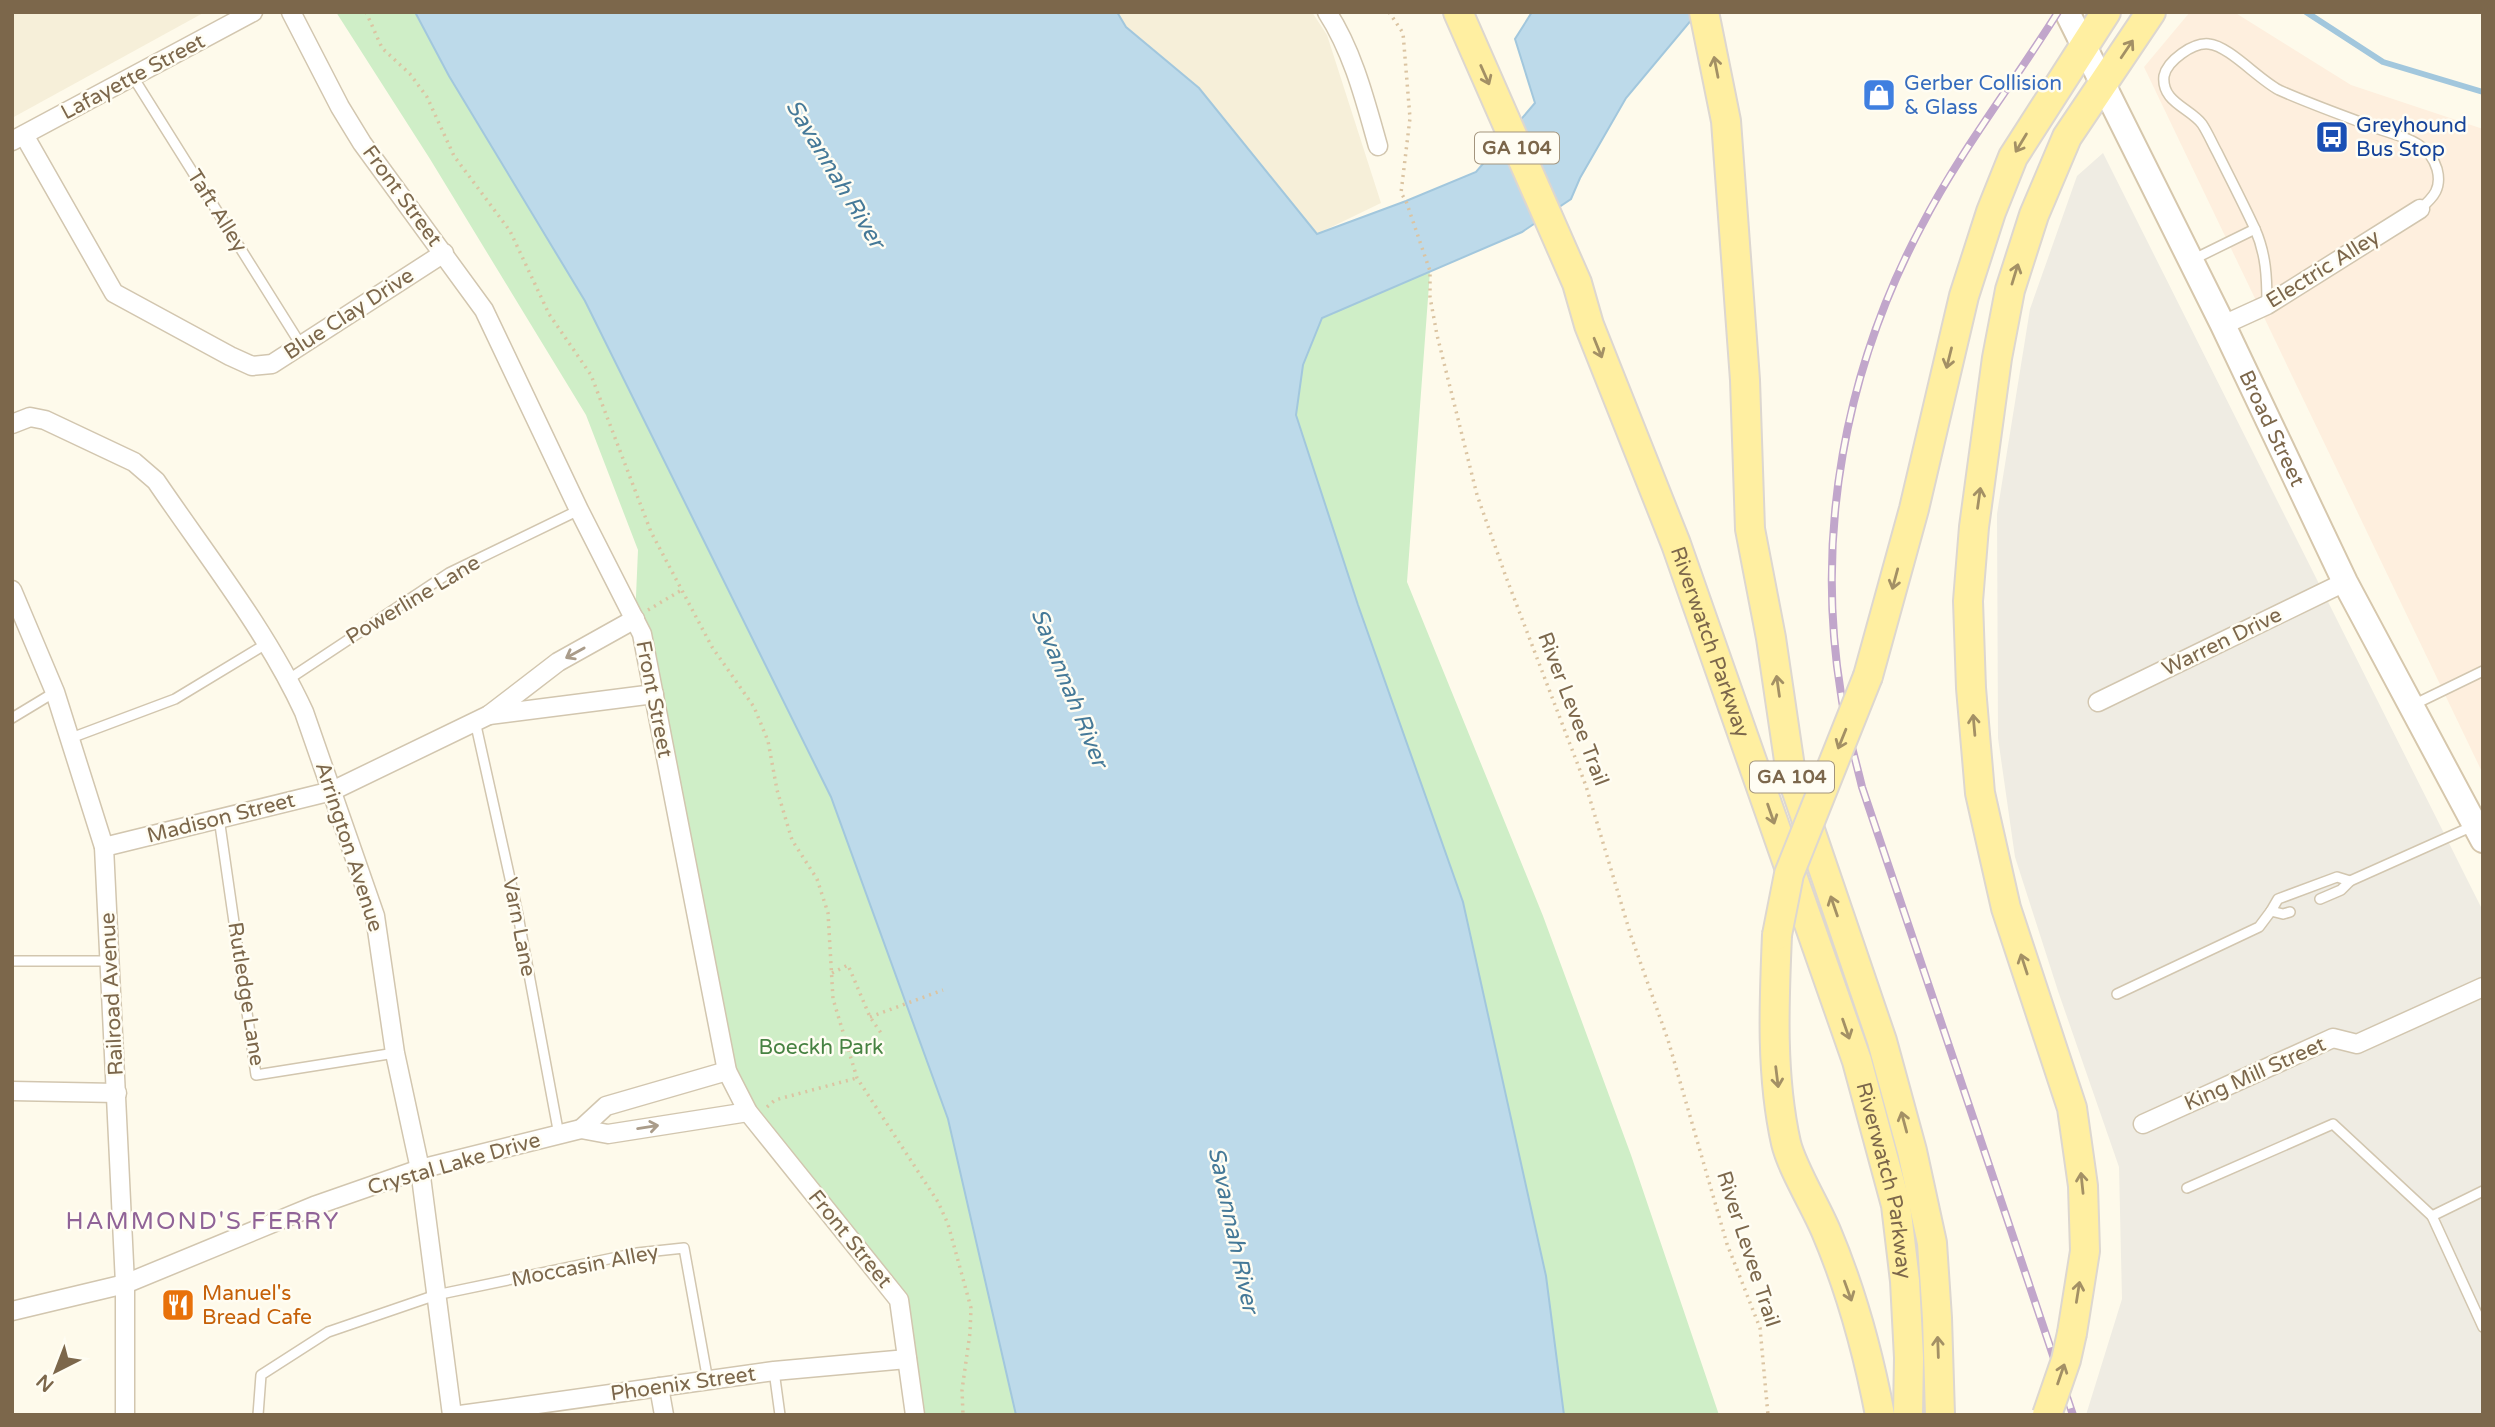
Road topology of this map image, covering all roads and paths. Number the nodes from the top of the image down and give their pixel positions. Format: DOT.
graph roads {
  1 [pos="253,12"];
  2 [pos="291,12"];
  3 [pos="366,12"];
  4 [pos="1327,12"];
  5 [pos="1389,12"];
  6 [pos="1458,12"];
  7 [pos="1704,12"];
  8 [pos="2067,12"];
  9 [pos="2106,12"];
  10 [pos="2151,12"];
  11 [pos="2084,44"];
  12 [pos="133,77"];
  13 [pos="2103,85"];
  14 [pos="18,138"];
  15 [pos="1378,146"];
  16 [pos="2420,209"];
  17 [pos="2255,229"];
  18 [pos="444,253"];
  19 [pos="2191,261"];
  20 [pos="2267,304"];
  21 [pos="2223,325"];
  22 [pos="301,345"];
  23 [pos="12,424"];
  24 [pos="579,510"];
  25 [pos="2346,582"];
  26 [pos="12,590"];
  27 [pos="681,590"];
  28 [pos="635,619"];
  29 [pos="266,643"];
  30 [pos="2483,671"];
  31 [pos="289,679"];
  32 [pos="55,692"];
  33 [pos="654,694"];
  34 [pos="2098,702"];
  35 [pos="2413,705"];
  36 [pos="12,718"];
  37 [pos="482,718"];
  38 [pos="71,738"];
  39 [pos="332,792"];
  40 [pos="219,817"];
  41 [pos="2479,833"];
  42 [pos="104,846"];
  43 [pos="2350,881"];
  44 [pos="2320,899"];
  45 [pos="2272,911"];
  46 [pos="2290,912"];
  47 [pos="12,961"];
  48 [pos="110,961"];
  49 [pos="832,973"];
  50 [pos="2483,987"];
  51 [pos="943,989"];
  52 [pos="2117,994"];
  53 [pos="870,1017"];
  54 [pos="881,1033"];
  55 [pos="395,1054"];
  56 [pos="727,1071"];
  57 [pos="857,1078"];
  58 [pos="12,1091"];
  59 [pos="117,1093"];
  60 [pos="748,1112"];
  61 [pos="2143,1124"];
  62 [pos="581,1129"];
  63 [pos="559,1135"];
  64 [pos="420,1169"];
  65 [pos="2187,1188"];
  66 [pos="2483,1191"];
  67 [pos="2432,1216"];
  68 [pos="125,1284"];
  69 [pos="436,1295"];
  70 [pos="12,1311"];
  71 [pos="2483,1327"];
  72 [pos="907,1359"];
  73 [pos="774,1371"];
  74 [pos="708,1381"];
  75 [pos="659,1387"];
  76 [pos="125,1415"];
  77 [pos="258,1415"];
  78 [pos="452,1415"];
  79 [pos="460,1415"];
  80 [pos="664,1415"];
  81 [pos="780,1415"];
  82 [pos="915,1415"];
  83 [pos="962,1415"];
  84 [pos="1768,1415"];
  85 [pos="1880,1415"];
  86 [pos="1908,1415"];
  87 [pos="1940,1415"];
  88 [pos="2047,1415"];
  1 -- 12 [label="street, Lafayette Street"];
  2 -- 18 [label="street, Front Street"];
  3 -- 27 [label="path"];
  4 -- 15 [label="street"];
  5 -- 84 [label="path, River Levee Trail"];
  6 -- 86 [label="main road, Riverwatch Parkway / GA 104, one-way"];
  87 -- 7 [label="main road, Riverwatch Parkway / GA 104, one-way"];
  8 -- 11 [label="main road, Broad Street"];
  9 -- 11 [label="main road"];
  13 -- 10 [label="main road, one-way"];
  11 -- 13 [label="main road, Broad Street"];
  11 -- 85 [label="main road, one-way, bridge"];
  12 -- 14 [label="street, Lafayette Street"];
  12 -- 22 [label="lane, Taft Alley"];
  13 -- 19 [label="main road, Broad Street"];
  88 -- 13 [label="main road, one-way, bridge"];
  14 -- 22 [label="street, Blue Clay Drive"];
  16 -- 17 [label="lane"];
  16 -- 20 [label="street, Electric Alley"];
  17 -- 19 [label="lane"];
  17 -- 20 [label="lane"];
  18 -- 22 [label="street, Blue Clay Drive"];
  18 -- 24 [label="street, Front Street"];
  19 -- 21 [label="main road, Broad Street"];
  20 -- 21 [label="street, Electric Alley"];
  21 -- 25 [label="main road, Broad Street"];
  23 -- 29 [label="street, Arrington Avenue"];
  24 -- 28 [label="street, Front Street"];
  24 -- 31 [label="lane, Powerline Lane"];
  25 -- 34 [label="street, Warren Drive"];
  25 -- 35 [label="main road, Broad Street"];
  26 -- 32 [label="street, Railroad Avenue"];
  27 -- 28 [label="path"];
  27 -- 49 [label="path"];
  28 -- 33 [label="street, Front Street"];
  28 -- 37 [label="street, Madison Street, one-way"];
  29 -- 31 [label="street, Arrington Avenue"];
  29 -- 38 [label="lane"];
  30 -- 35 [label="lane"];
  31 -- 39 [label="street, Arrington Avenue"];
  32 -- 36 [label="lane"];
  32 -- 38 [label="street, Railroad Avenue"];
  33 -- 37 [label="street, Madison Street"];
  33 -- 56 [label="street, Front Street"];
  35 -- 41 [label="main road, Broad Street"];
  37 -- 39 [label="street, Madison Street"];
  37 -- 63 [label="lane, Varn Lane"];
  38 -- 42 [label="street, Railroad Avenue"];
  39 -- 40 [label="street, Madison Street"];
  39 -- 55 [label="street, Arrington Avenue"];
  40 -- 42 [label="street, Madison Street"];
  40 -- 55 [label="lane, Rutledge Lane"];
  41 -- 43 [label="lane"];
  42 -- 48 [label="street, Railroad Avenue"];
  43 -- 44 [label="lane"];
  43 -- 45 [label="lane"];
  45 -- 46 [label="lane"];
  45 -- 52 [label="lane"];
  47 -- 48 [label="lane"];
  48 -- 59 [label="street, Railroad Avenue"];
  49 -- 53 [label="path"];
  49 -- 57 [label="path"];
  50 -- 61 [label="street, King Mill Street"];
  51 -- 53 [label="path"];
  53 -- 54 [label="path"];
  55 -- 64 [label="street, Arrington Avenue"];
  56 -- 60 [label="street, Front Street"];
  56 -- 62 [label="street, Crystal Lake Drive"];
  57 -- 60 [label="path"];
  57 -- 83 [label="path"];
  58 -- 59 [label="street"];
  59 -- 68 [label="street, Railroad Avenue"];
  62 -- 60 [label="street, Crystal Lake Drive, one-way"];
  60 -- 72 [label="street, Front Street"];
  62 -- 63 [label="street, Crystal Lake Drive"];
  63 -- 64 [label="street, Crystal Lake Drive"];
  64 -- 68 [label="street, Crystal Lake Drive"];
  64 -- 69 [label="street, Arrington Avenue"];
  65 -- 67 [label="lane"];
  66 -- 67 [label="lane"];
  67 -- 71 [label="lane"];
  68 -- 70 [label="street, Crystal Lake Drive"];
  68 -- 76 [label="street, Railroad Avenue"];
  69 -- 74 [label="lane, Moccasin Alley"];
  69 -- 77 [label="lane"];
  69 -- 78 [label="street, Arrington Avenue"];
  72 -- 73 [label="street, Phoenix Street"];
  72 -- 82 [label="street, Front Street"];
  73 -- 74 [label="street, Phoenix Street"];
  73 -- 81 [label="lane"];
  74 -- 75 [label="street, Phoenix Street"];
  75 -- 79 [label="street, Phoenix Street"];
  75 -- 80 [label="street"];
}
